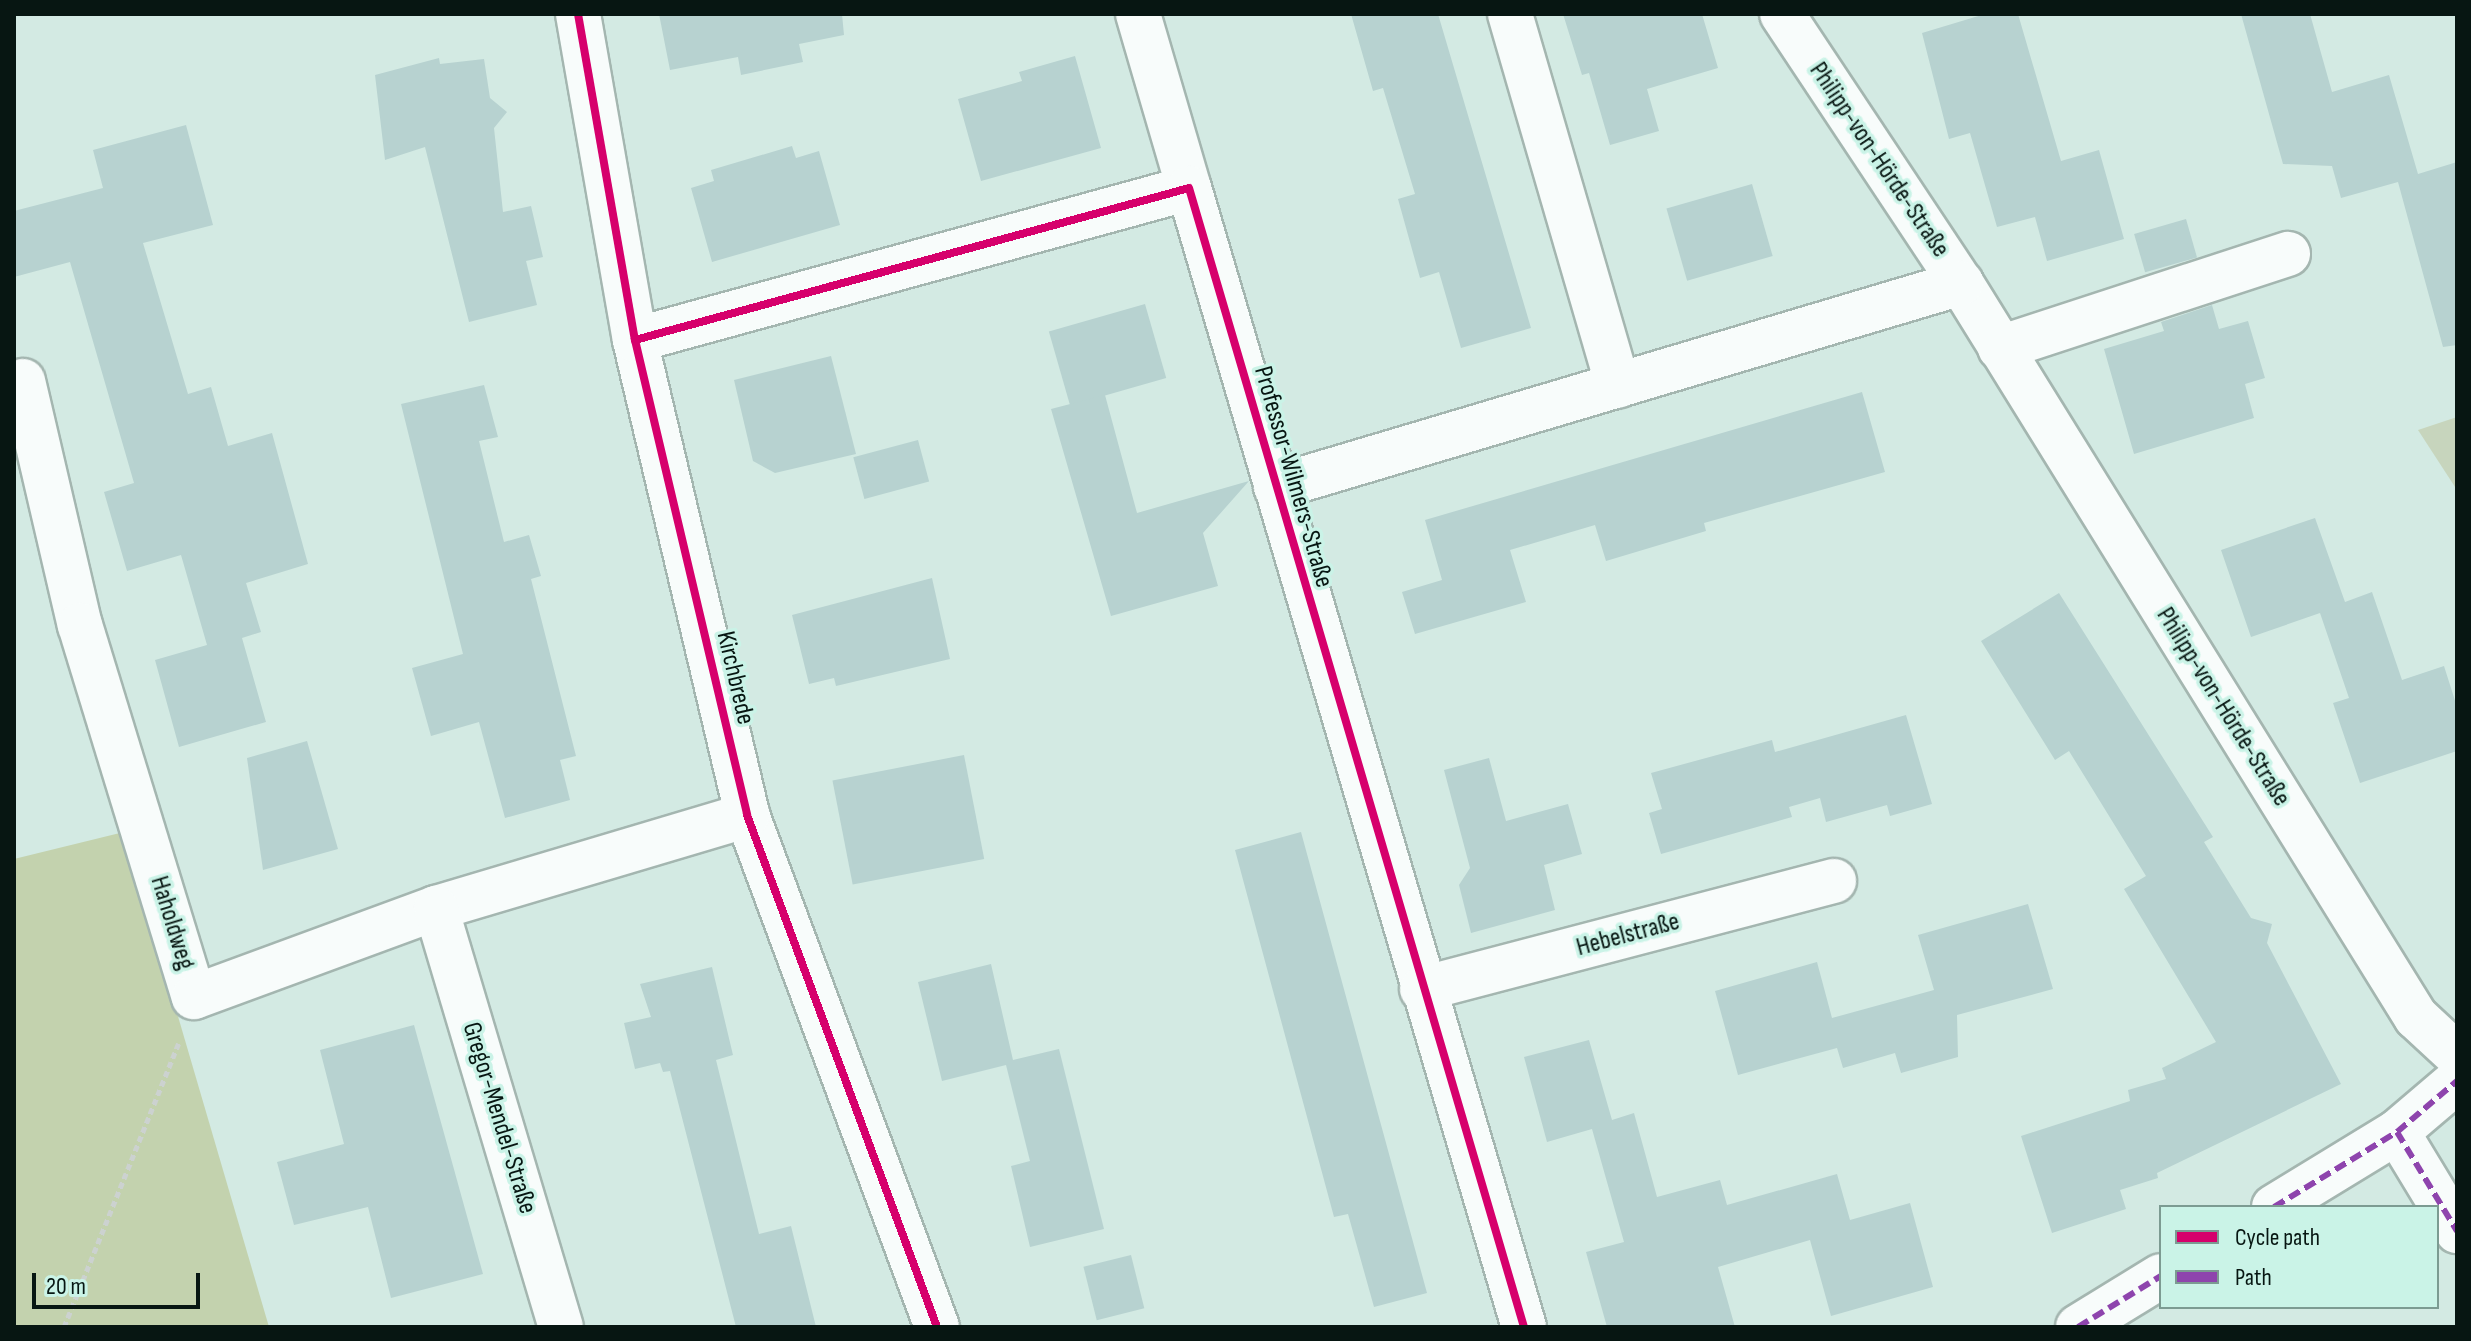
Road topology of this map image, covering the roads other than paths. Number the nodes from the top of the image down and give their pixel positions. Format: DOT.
graph roads {
  1 [pos="578,14"];
  2 [pos="1138,14"];
  3 [pos="1510,14"];
  4 [pos="1782,14"];
  5 [pos="1189,188"];
  6 [pos="2288,254"];
  7 [pos="1961,283"];
  8 [pos="635,340"];
  9 [pos="2000,348"];
  10 [pos="23,381"];
  11 [pos="1618,386"];
  12 [pos="1276,487"];
  13 [pos="747,815"];
  14 [pos="1834,881"];
  15 [pos="436,908"];
  16 [pos="1422,989"];
  17 [pos="2457,1055"];
  18 [pos="2457,1081"];
  19 [pos="2397,1132"];
  20 [pos="2277,1205"];
  21 [pos="2457,1231"];
  22 [pos="2159,1277"];
  23 [pos="561,1327"];
  24 [pos="937,1327"];
  25 [pos="1524,1327"];
  26 [pos="2078,1327"];
  1 -- 8 [label="street, Kirchbrede"];
  2 -- 5 [label="street, Professor-Wilmers-Straße"];
  3 -- 11 [label="street"];
  4 -- 7 [label="street, Philipp-von-Hörde-Straße"];
  5 -- 8 [label="street"];
  5 -- 12 [label="street, Professor-Wilmers-Straße"];
  6 -- 9 [label="street"];
  7 -- 9 [label="street, Philipp-von-Hörde-Straße"];
  7 -- 11 [label="street, Professor-Wilmers-Straße"];
  8 -- 13 [label="street, Kirchbrede"];
  9 -- 17 [label="street, Philipp-von-Hörde-Straße"];
  10 -- 15 [label="street, Haholdweg"];
  11 -- 12 [label="street, Professor-Wilmers-Straße"];
  12 -- 16 [label="street, Professor-Wilmers-Straße"];
  13 -- 15 [label="street, Haholdweg"];
  13 -- 24 [label="street, Kirchbrede"];
  14 -- 16 [label="street, Hebelstraße"];
  15 -- 23 [label="street, Gregor-Mendel-Straße"];
  16 -- 25 [label="street, Professor-Wilmers-Straße"];
  18 -- 19 [label="street"];
  19 -- 20 [label="street"];
  19 -- 21 [label="street"];
  22 -- 26 [label="street"];
}
